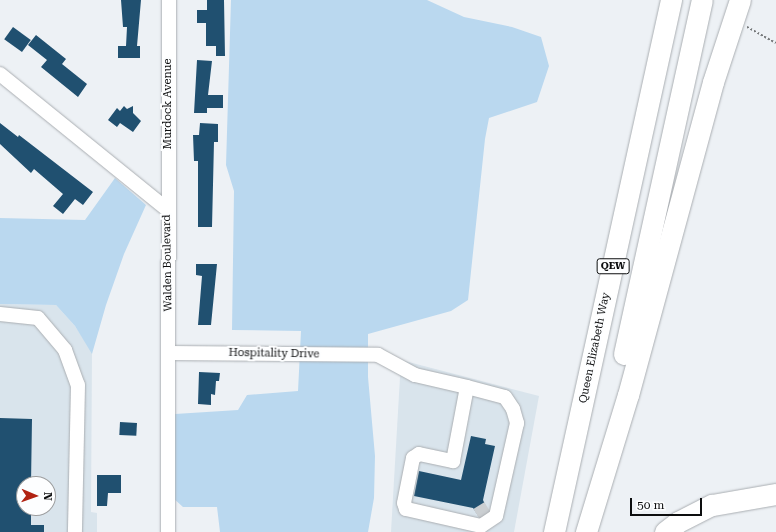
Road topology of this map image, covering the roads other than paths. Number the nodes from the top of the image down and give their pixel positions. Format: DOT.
graph roads {
  1 [pos="168,0"];
  2 [pos="671,0"];
  3 [pos="702,0"];
  4 [pos="740,0"];
  5 [pos="0,74"];
  6 [pos="167,209"];
  7 [pos="0,314"];
  8 [pos="169,352"];
  9 [pos="467,387"];
  10 [pos="776,494"];
  11 [pos="75,532"];
  12 [pos="168,532"];
  13 [pos="554,532"];
  14 [pos="586,532"];
  15 [pos="666,532"];
  1 -- 6 [label="street, Murdock Avenue"];
  2 -- 13 [label="highway, Queen Elizabeth Way / QEW"];
  3 -- 14 [label="highway, QEW"];
  4 -- 14 [label="highway"];
  5 -- 6 [label="street, Walden Boulevard"];
  6 -- 8 [label="street, Walden Boulevard"];
  7 -- 11 [label="street"];
  8 -- 9 [label="street, Hospitality Drive"];
  8 -- 12 [label="street, Walden Boulevard"];
  9 -- 9 [label="street"];
  10 -- 15 [label="highway"];
}
